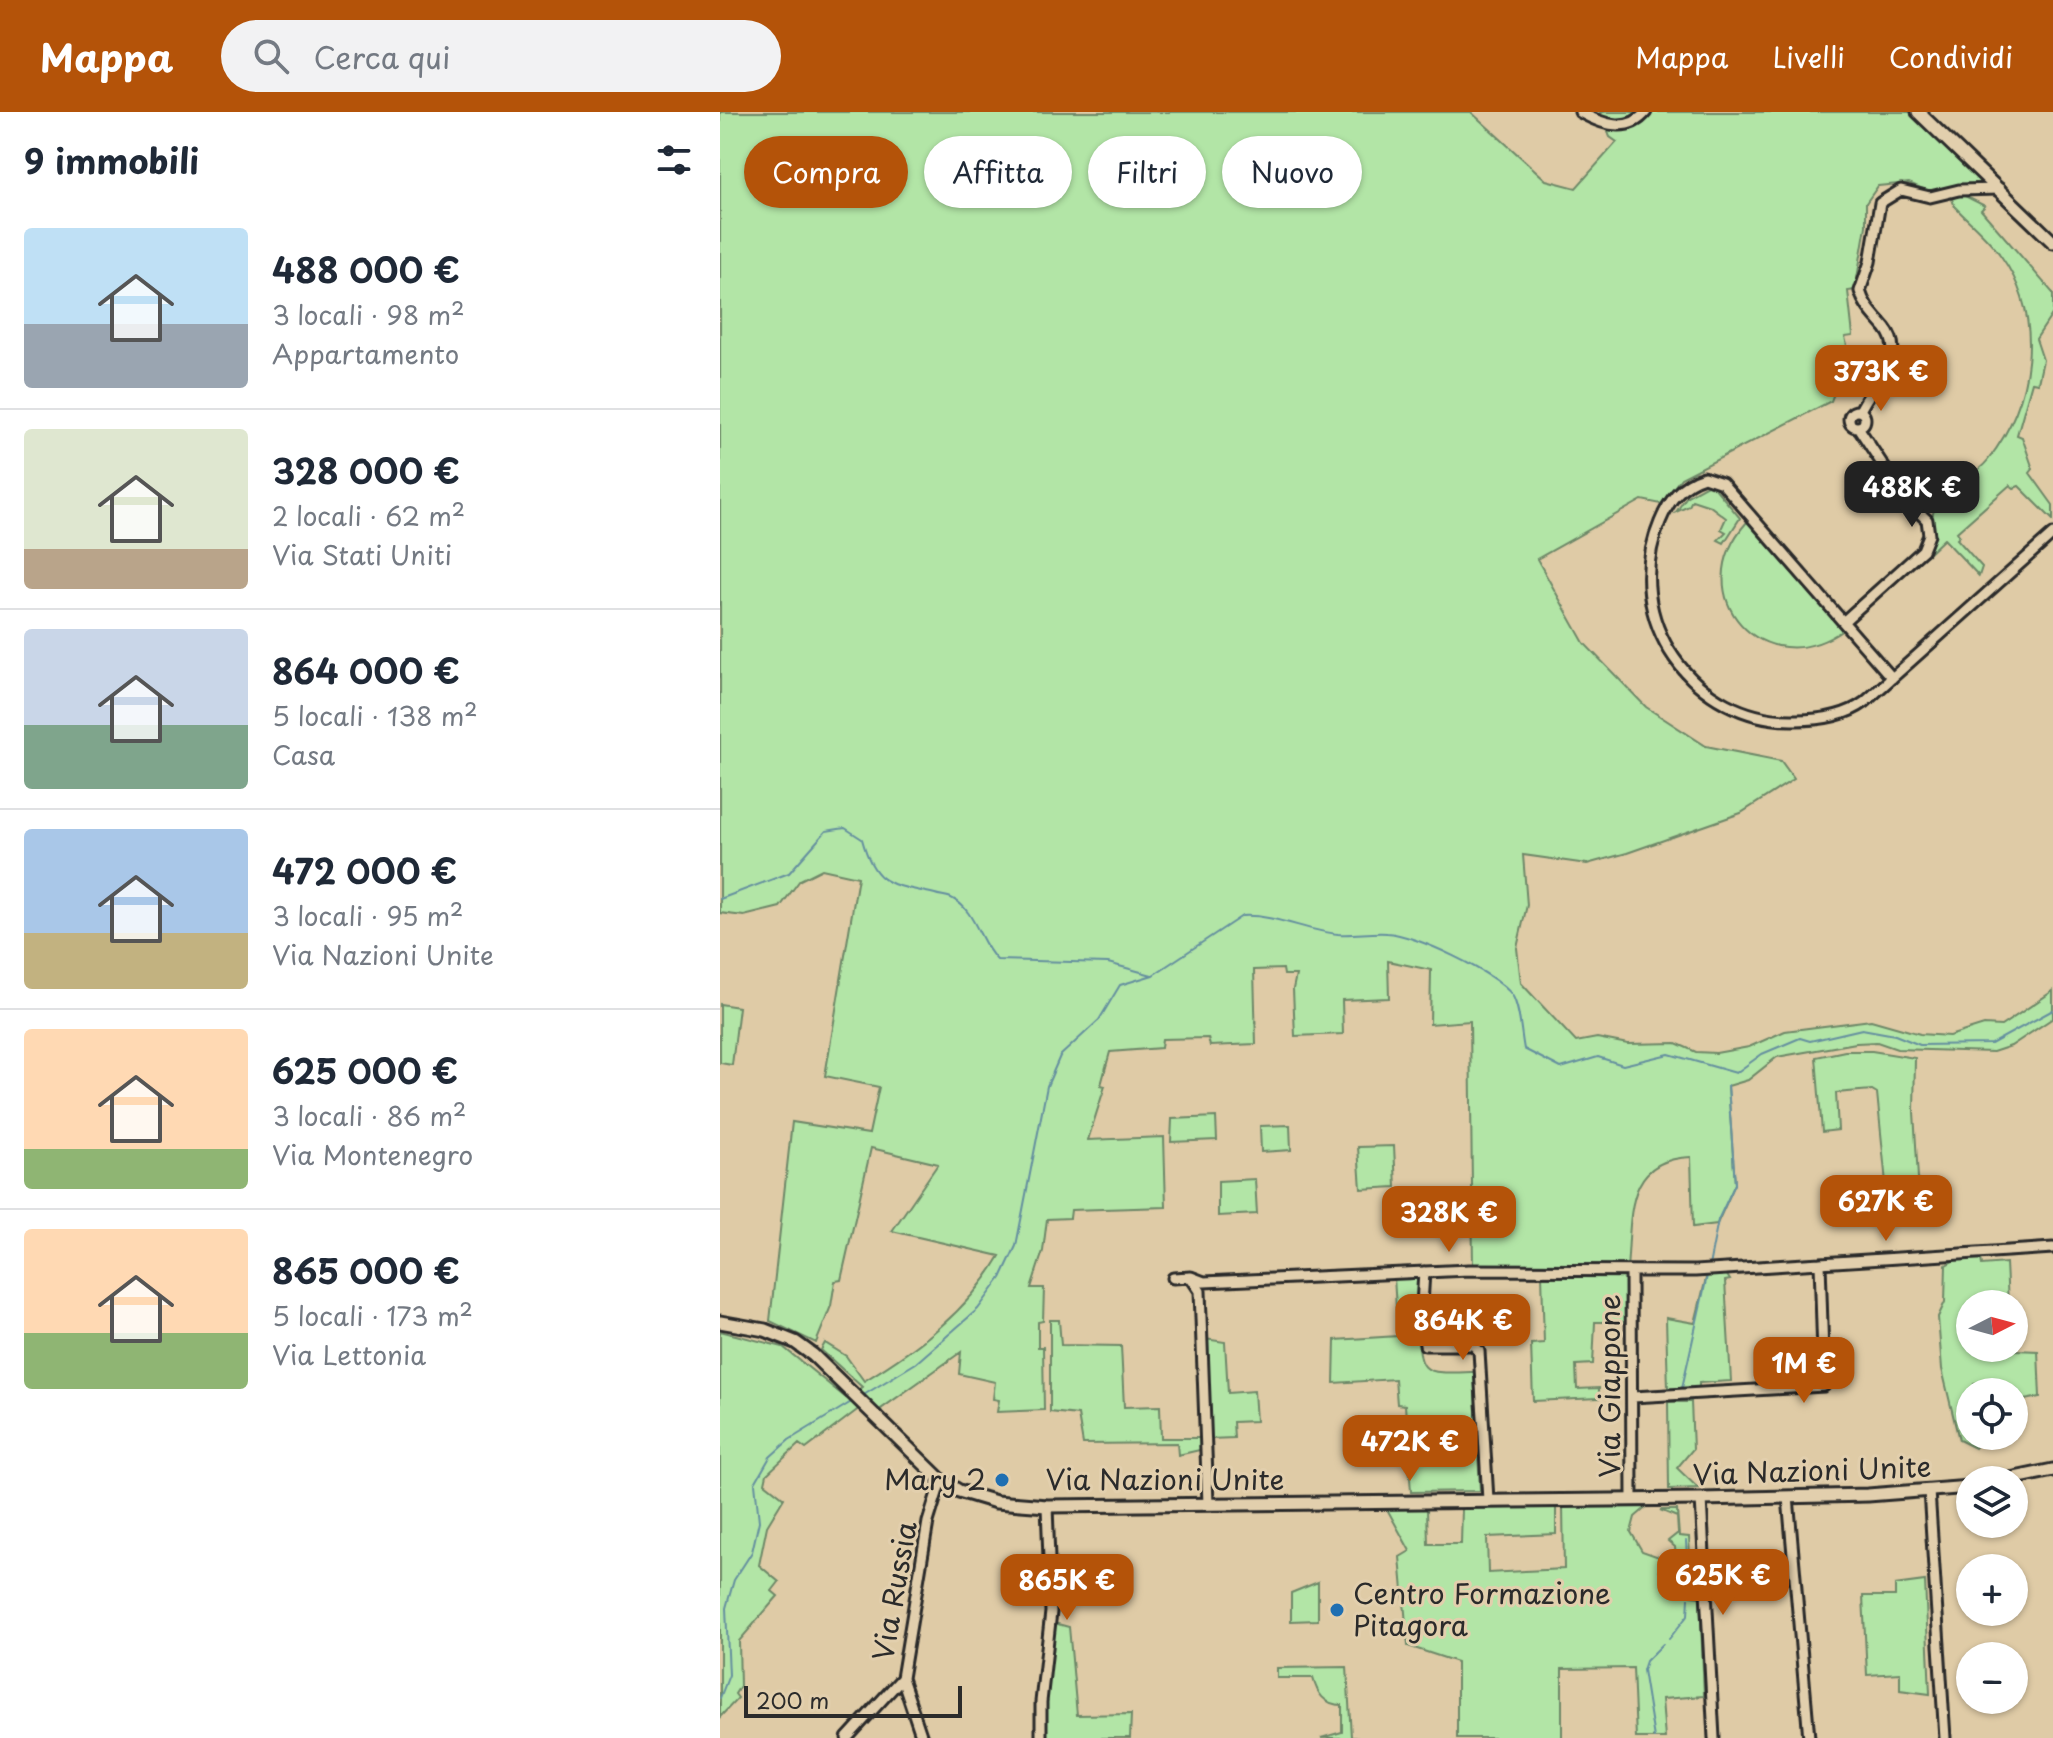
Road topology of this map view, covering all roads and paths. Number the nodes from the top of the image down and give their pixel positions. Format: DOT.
graph roads {
  1 [pos="1580,112"];
  2 [pos="1646,112"];
  3 [pos="1918,112"];
  4 [pos="2000,189"];
  5 [pos="2053,242"];
  6 [pos="2053,534"];
  7 [pos="1843,622"];
  8 [pos="1892,678"];
  9 [pos="2053,1248"];
  10 [pos="1820,1263"];
  11 [pos="1424,1272"];
  12 [pos="1631,1273"];
  13 [pos="1173,1278"];
  14 [pos="1202,1287"];
  15 [pos="720,1322"];
  16 [pos="1633,1397"];
  17 [pos="2053,1470"];
  18 [pos="2028,1475"];
  19 [pos="941,1480"];
  20 [pos="1956,1488"];
  21 [pos="1929,1491"];
  22 [pos="1788,1497"];
  23 [pos="1701,1499"];
  24 [pos="1488,1500"];
  25 [pos="1632,1500"];
  26 [pos="1208,1504"];
  27 [pos="1047,1506"];
  28 [pos="902,1678"];
  29 [pos="847,1738"];
  30 [pos="922,1738"];
  31 [pos="1041,1738"];
  32 [pos="1714,1738"];
  33 [pos="1809,1738"];
  34 [pos="1945,1738"];
  1 -- 2 [label="street"];
  3 -- 4 [label="street"];
  4 -- 5 [label="street"];
  4 -- 7 [label="street"];
  6 -- 8 [label="street"];
  7 -- 8 [label="street"];
  7 -- 8 [label="street"];
  9 -- 10 [label="street"];
  10 -- 12 [label="street"];
  10 -- 16 [label="street"];
  11 -- 12 [label="street"];
  11 -- 14 [label="street"];
  11 -- 24 [label="street"];
  12 -- 16 [label="street, Via Giappone"];
  13 -- 14 [label="street"];
  14 -- 26 [label="street"];
  15 -- 19 [label="street, Via Nazioni Unite"];
  16 -- 25 [label="street, Via Giappone"];
  17 -- 18 [label="street"];
  19 -- 27 [label="street, Via Nazioni Unite"];
  19 -- 28 [label="street, Via Russia"];
  20 -- 21 [label="street, Via Nazioni Unite"];
  21 -- 22 [label="street, Via Nazioni Unite"];
  21 -- 34 [label="street"];
  22 -- 23 [label="street, Via Nazioni Unite"];
  22 -- 33 [label="street"];
  23 -- 25 [label="street, Via Nazioni Unite"];
  23 -- 32 [label="street"];
  24 -- 25 [label="street, Via Nazioni Unite"];
  24 -- 26 [label="street, Via Nazioni Unite"];
  26 -- 27 [label="street, Via Nazioni Unite"];
  27 -- 31 [label="street"];
  28 -- 29 [label="street, Via Russia"];
  28 -- 30 [label="street"];
}
